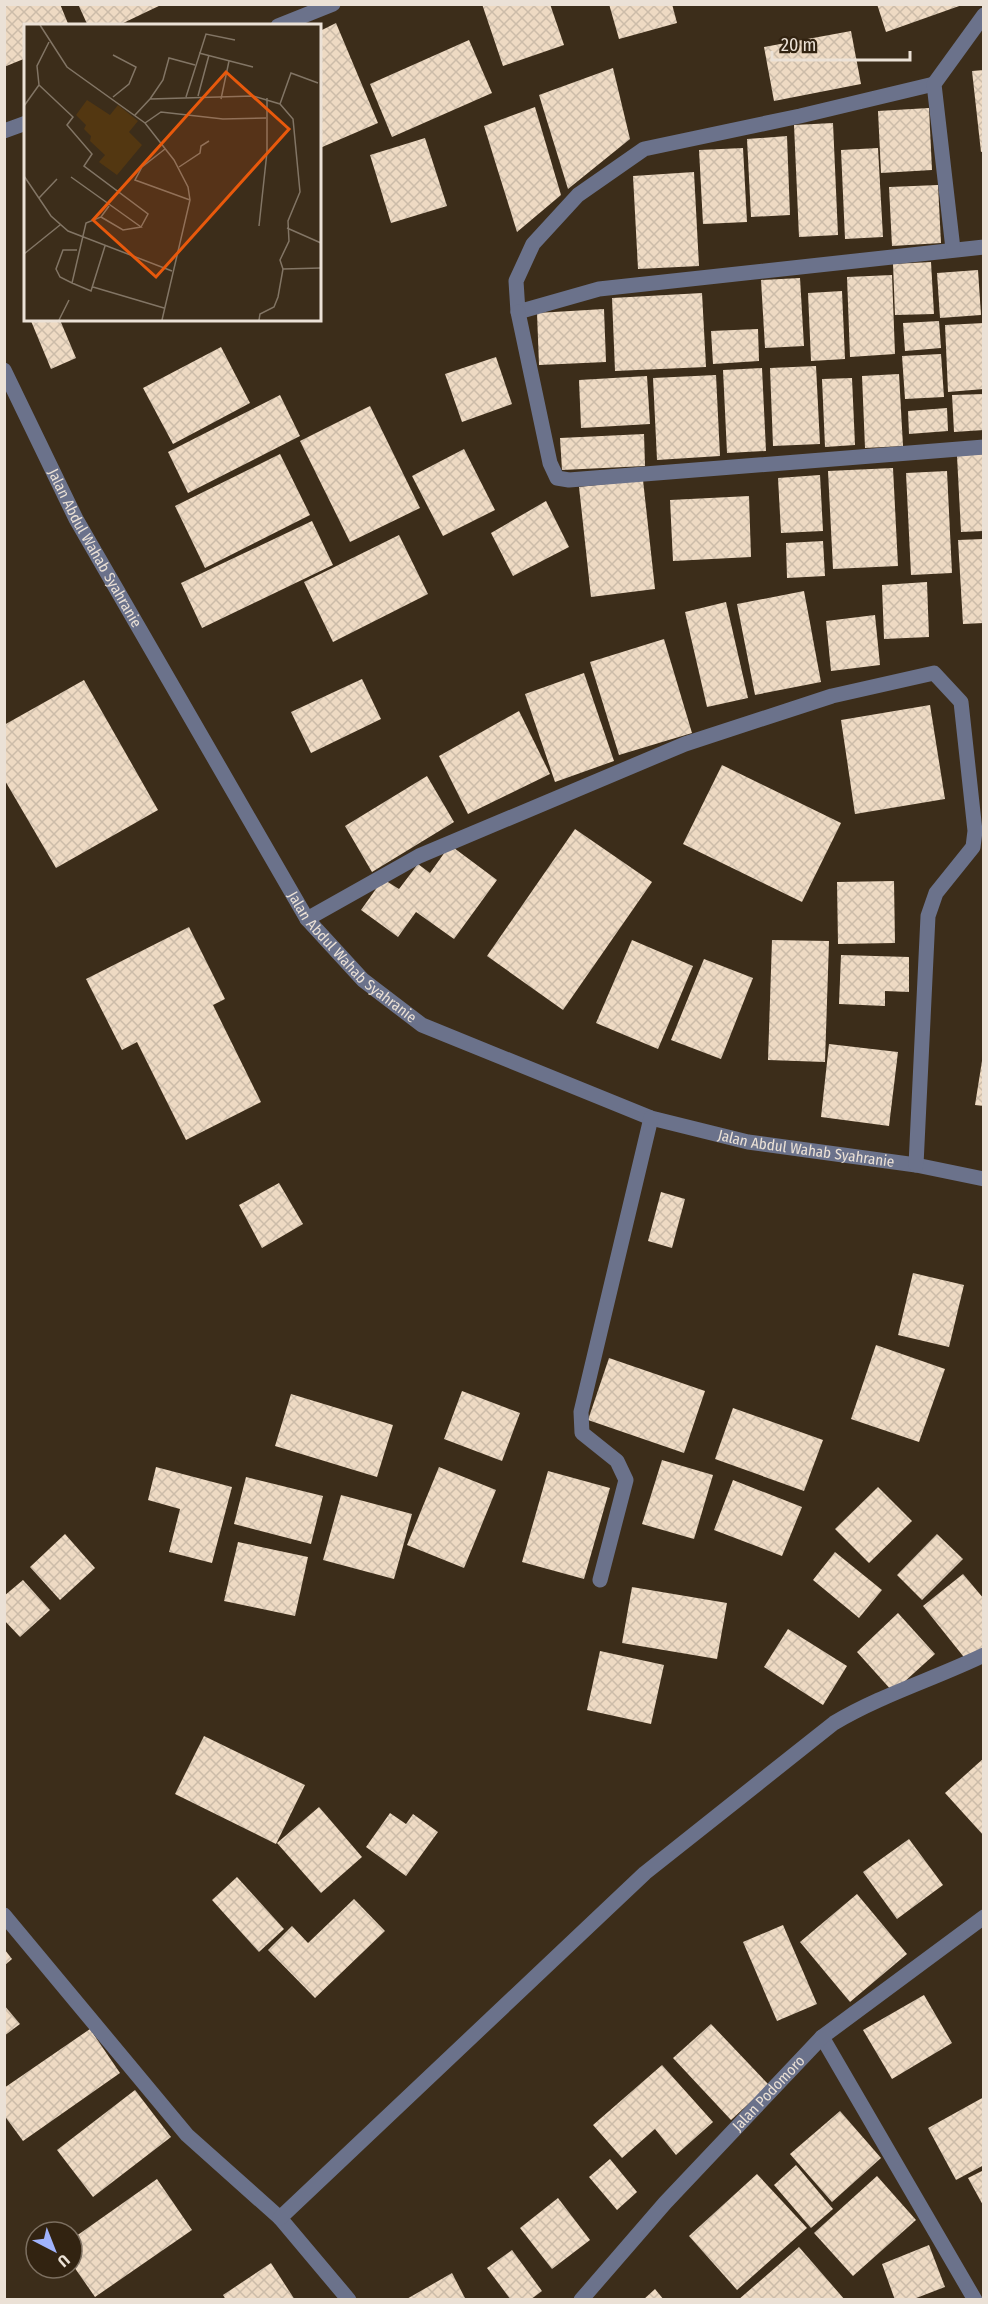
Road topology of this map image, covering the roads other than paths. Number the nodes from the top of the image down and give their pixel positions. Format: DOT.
graph roads {
  1 [pos="333,4"];
  2 [pos="984,15"];
  3 [pos="283,24"];
  4 [pos="934,84"];
  5 [pos="24,124"];
  6 [pos="4,131"];
  7 [pos="984,247"];
  8 [pos="953,249"];
  9 [pos="518,312"];
  10 [pos="4,370"];
  11 [pos="984,447"];
  12 [pos="307,919"];
  13 [pos="651,1118"];
  14 [pos="916,1165"];
  15 [pos="984,1179"];
  16 [pos="600,1580"];
  17 [pos="984,1655"];
  18 [pos="4,1915"];
  19 [pos="984,1917"];
  20 [pos="822,2037"];
  21 [pos="280,2218"];
  22 [pos="349,2300"];
  23 [pos="581,2300"];
  24 [pos="975,2300"];
  1 -- 3 [label="street"];
  2 -- 4 [label="street"];
  4 -- 8 [label="street"];
  4 -- 9 [label="street"];
  5 -- 6 [label="street"];
  7 -- 8 [label="street"];
  8 -- 9 [label="street"];
  9 -- 11 [label="street"];
  10 -- 12 [label="street, Jalan Abdul Wahab Syahranie"];
  12 -- 13 [label="street, Jalan Abdul Wahab Syahranie"];
  12 -- 14 [label="street"];
  13 -- 14 [label="street, Jalan Abdul Wahab Syahranie"];
  13 -- 16 [label="street"];
  14 -- 15 [label="street, Jalan Abdul Wahab Syahranie"];
  17 -- 21 [label="street"];
  18 -- 21 [label="street"];
  19 -- 20 [label="street, Jalan Podomoro"];
  20 -- 23 [label="street, Jalan Podomoro"];
  20 -- 24 [label="street"];
  21 -- 22 [label="street"];
}
